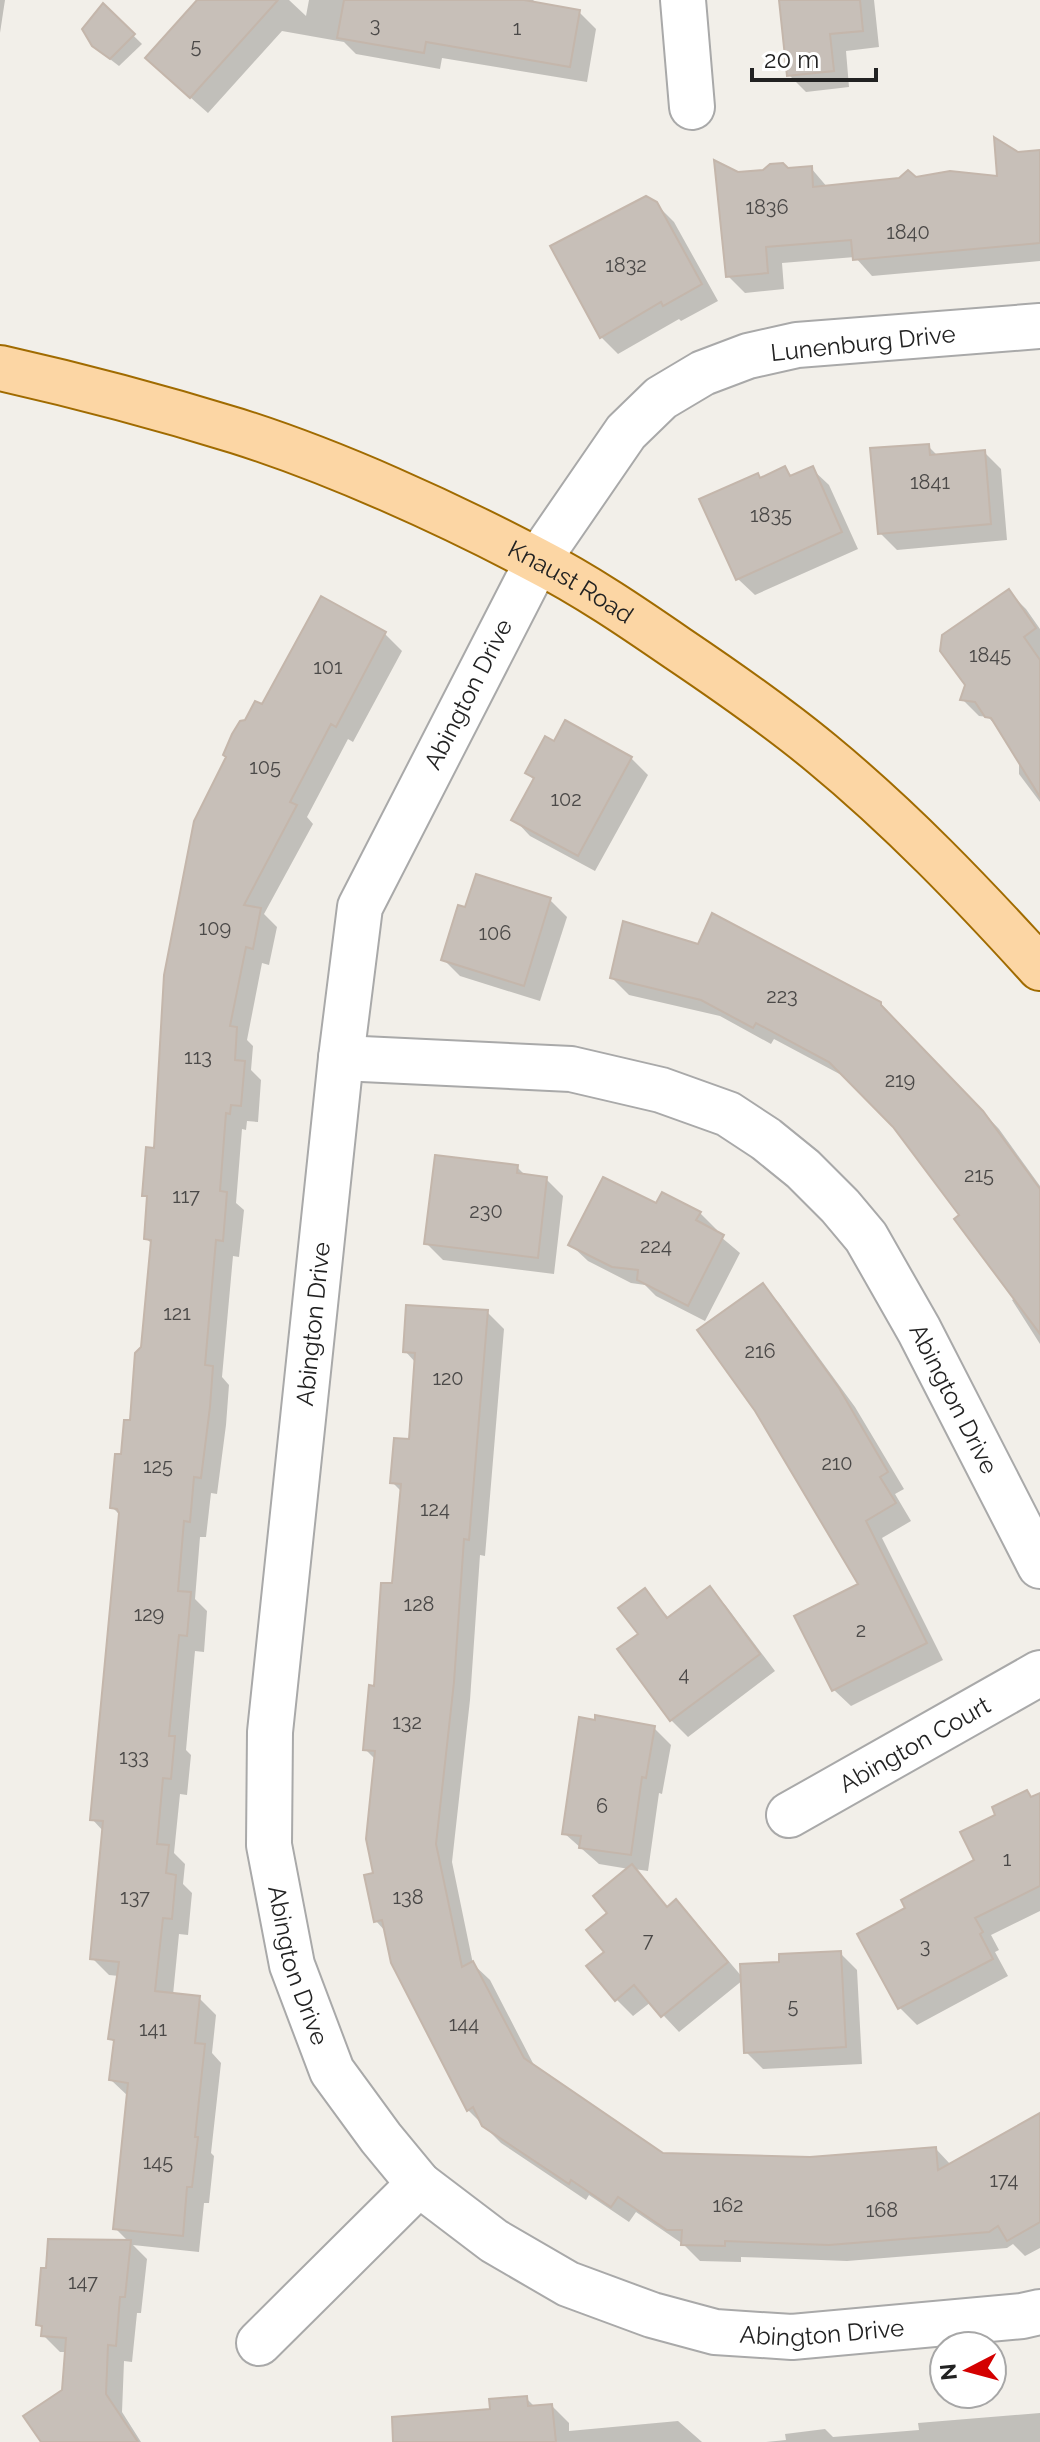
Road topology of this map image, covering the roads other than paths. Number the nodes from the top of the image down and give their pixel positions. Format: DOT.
graph roads {
  1 [pos="683,0"];
  2 [pos="692,107"];
  3 [pos="1040,326"];
  4 [pos="0,368"];
  5 [pos="538,560"];
  6 [pos="1040,968"];
  7 [pos="341,1058"];
  8 [pos="1040,1566"];
  9 [pos="1040,1673"];
  10 [pos="789,1815"];
  11 [pos="419,2184"];
  12 [pos="1040,2312"];
  13 [pos="259,2343"];
  1 -- 2 [label="street"];
  3 -- 5 [label="street, Lunenburg Drive"];
  4 -- 5 [label="main road, Knaust Road"];
  5 -- 6 [label="main road, Knaust Road"];
  5 -- 7 [label="street, Abington Drive"];
  7 -- 8 [label="street, Abington Drive"];
  7 -- 11 [label="street, Abington Drive"];
  9 -- 10 [label="street, Abington Court"];
  11 -- 12 [label="street, Abington Drive"];
  11 -- 13 [label="street"];
}
